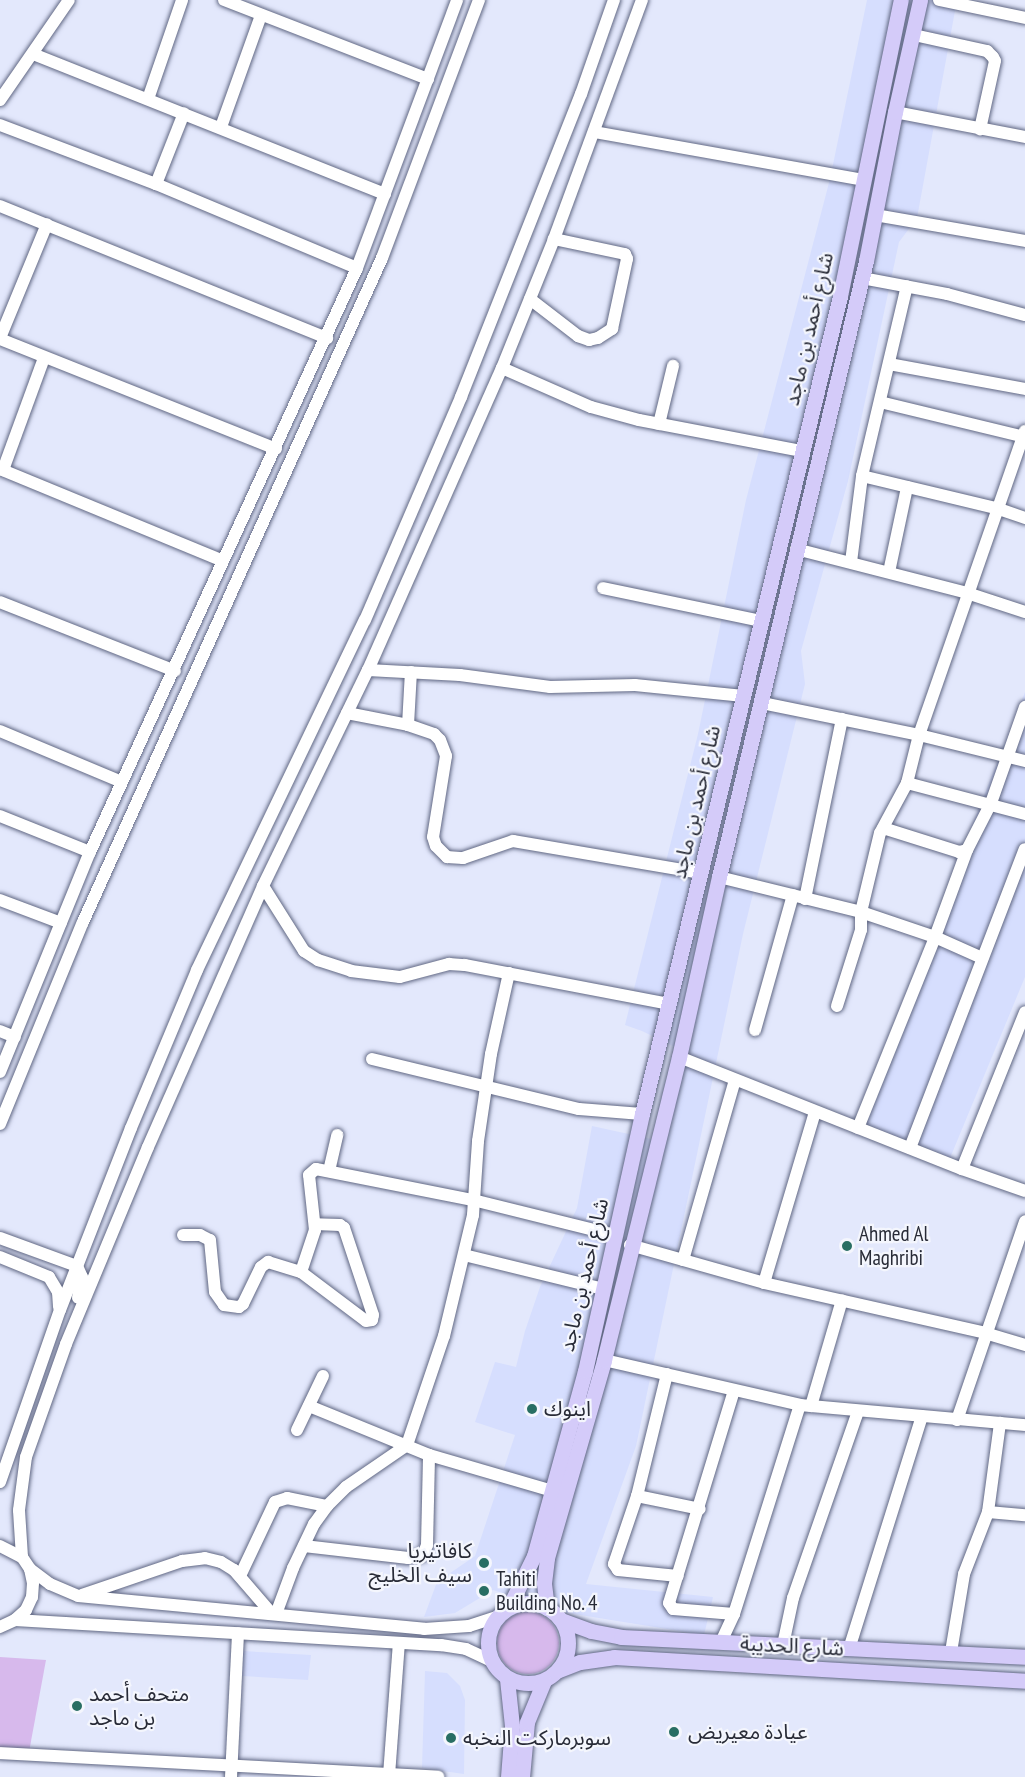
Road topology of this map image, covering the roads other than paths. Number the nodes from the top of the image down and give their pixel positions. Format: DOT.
graph roads {
  1 [pos="69,0"];
  2 [pos="182,0"];
  3 [pos="224,0"];
  4 [pos="457,0"];
  5 [pos="479,0"];
  6 [pos="614,0"];
  7 [pos="642,0"];
  8 [pos="902,0"];
  9 [pos="920,0"];
  10 [pos="939,0"];
  11 [pos="261,15"];
  12 [pos="1025,18"];
  13 [pos="914,35"];
  14 [pos="33,54"];
  15 [pos="428,79"];
  16 [pos="2,93"];
  17 [pos="148,99"];
  18 [pos="895,112"];
  19 [pos="184,113"];
  20 [pos="0,125"];
  21 [pos="221,127"];
  22 [pos="980,129"];
  23 [pos="594,132"];
  24 [pos="1025,136"];
  25 [pos="863,180"];
  26 [pos="156,184"];
  27 [pos="385,194"];
  28 [pos="0,206"];
  29 [pos="875,214"];
  30 [pos="47,224"];
  31 [pos="554,239"];
  32 [pos="1025,241"];
  33 [pos="357,268"];
  34 [pos="862,278"];
  35 [pos="908,286"];
  36 [pos="530,299"];
  37 [pos="1025,315"];
  38 [pos="327,338"];
  39 [pos="0,339"];
  40 [pos="44,358"];
  41 [pos="889,364"];
  42 [pos="673,366"];
  43 [pos="502,368"];
  44 [pos="1025,389"];
  45 [pos="880,402"];
  46 [pos="659,424"];
  47 [pos="1024,435"];
  48 [pos="276,449"];
  49 [pos="802,451"];
  50 [pos="1,469"];
  51 [pos="862,476"];
  52 [pos="907,487"];
  53 [pos="999,509"];
  54 [pos="1025,518"];
  55 [pos="796,549"];
  56 [pos="223,561"];
  57 [pos="851,562"];
  58 [pos="889,572"];
  59 [pos="603,588"];
  60 [pos="967,593"];
  61 [pos="0,602"];
  62 [pos="1025,612"];
  63 [pos="761,621"];
  64 [pos="368,670"];
  65 [pos="174,671"];
  66 [pos="411,672"];
  67 [pos="743,696"];
  68 [pos="762,703"];
  69 [pos="1025,707"];
  70 [pos="347,713"];
  71 [pos="842,719"];
  72 [pos="408,725"];
  73 [pos="0,731"];
  74 [pos="920,735"];
  75 [pos="1007,756"];
  76 [pos="1025,761"];
  77 [pos="122,782"];
  78 [pos="908,783"];
  79 [pos="991,802"];
  80 [pos="1025,814"];
  81 [pos="0,816"];
  82 [pos="883,828"];
  83 [pos="1025,849"];
  84 [pos="967,850"];
  85 [pos="90,852"];
  86 [pos="701,873"];
  87 [pos="718,877"];
  88 [pos="263,886"];
  89 [pos="799,897"];
  90 [pos="0,900"];
  91 [pos="861,912"];
  92 [pos="61,923"];
  93 [pos="935,937"];
  94 [pos="982,958"];
  95 [pos="509,973"];
  96 [pos="669,1004"];
  97 [pos="837,1006"];
  98 [pos="1024,1019"];
  99 [pos="754,1030"];
  100 [pos="0,1031"];
  101 [pos="15,1037"];
  102 [pos="679,1057"];
  103 [pos="372,1059"];
  104 [pos="0,1072"];
  105 [pos="735,1080"];
  106 [pos="486,1085"];
  107 [pos="815,1112"];
  108 [pos="642,1114"];
  109 [pos="0,1124"];
  110 [pos="858,1128"];
  111 [pos="337,1135"];
  112 [pos="910,1148"];
  113 [pos="962,1169"];
  114 [pos="329,1171"];
  115 [pos="1025,1191"];
  116 [pos="473,1200"];
  117 [pos="1025,1221"];
  118 [pos="315,1224"];
  119 [pos="183,1235"];
  120 [pos="614,1235"];
  121 [pos="0,1238"];
  122 [pos="19,1245"];
  123 [pos="630,1245"];
  124 [pos="0,1252"];
  125 [pos="464,1255"];
  126 [pos="0,1257"];
  127 [pos="683,1260"];
  128 [pos="77,1266"];
  129 [pos="302,1272"];
  130 [pos="764,1283"];
  131 [pos="603,1289"];
  132 [pos="842,1300"];
  133 [pos="60,1310"];
  134 [pos="986,1333"];
  135 [pos="66,1344"];
  136 [pos="1025,1345"];
  137 [pos="604,1360"];
  138 [pos="667,1374"];
  139 [pos="323,1376"];
  140 [pos="734,1391"];
  141 [pos="309,1406"];
  142 [pos="806,1406"];
  143 [pos="858,1411"];
  144 [pos="922,1416"];
  145 [pos="957,1420"];
  146 [pos="1000,1424"];
  147 [pos="1025,1425"];
  148 [pos="297,1430"];
  149 [pos="407,1444"];
  150 [pos="429,1455"];
  151 [pos="0,1480"];
  152 [pos="553,1491"];
  153 [pos="637,1496"];
  154 [pos="327,1506"];
  155 [pos="700,1509"];
  156 [pos="988,1512"];
  157 [pos="1025,1515"];
  158 [pos="304,1545"];
  159 [pos="0,1546"];
  160 [pos="21,1557"];
  161 [pos="30,1569"];
  162 [pos="240,1576"];
  163 [pos="678,1576"];
  164 [pos="78,1596"];
  165 [pos="509,1607"];
  166 [pos="547,1608"];
  167 [pos="274,1614"];
  168 [pos="734,1614"];
  169 [pos="497,1617"];
  170 [pos="15,1620"];
  171 [pos="561,1620"];
  172 [pos="1,1627"];
  173 [pos="238,1634"];
  174 [pos="721,1642"];
  175 [pos="399,1643"];
  176 [pos="783,1646"];
  177 [pos="849,1649"];
  178 [pos="951,1652"];
  179 [pos="1025,1657"];
  180 [pos="490,1660"];
  181 [pos="559,1670"];
  182 [pos="507,1679"];
  183 [pos="544,1681"];
  184 [pos="1025,1681"];
  185 [pos="0,1753"];
  186 [pos="232,1771"];
  187 [pos="355,1775"];
  188 [pos="389,1775"];
  189 [pos="438,1777"];
  190 [pos="508,1777"];
  191 [pos="522,1777"];
  1 -- 14 [label="street"];
  2 -- 17 [label="street"];
  3 -- 11 [label="street"];
  4 -- 15 [label="street"];
  5 -- 109 [label="street"];
  6 -- 128 [label="street"];
  7 -- 23 [label="street"];
  8 -- 25 [label="main road, شارع أحمد بن ماجد"];
  9 -- 13 [label="main road, شارع أحمد بن ماجد"];
  10 -- 12 [label="street"];
  11 -- 15 [label="street"];
  11 -- 21 [label="street"];
  13 -- 18 [label="main road, شارع أحمد بن ماجد"];
  13 -- 22 [label="street"];
  14 -- 16 [label="street"];
  14 -- 17 [label="street"];
  15 -- 27 [label="street"];
  17 -- 19 [label="street"];
  18 -- 22 [label="street"];
  18 -- 29 [label="main road, شارع أحمد بن ماجد"];
  19 -- 21 [label="street"];
  19 -- 26 [label="street"];
  20 -- 26 [label="street"];
  21 -- 27 [label="street"];
  22 -- 24 [label="street"];
  23 -- 25 [label="street"];
  23 -- 31 [label="street"];
  25 -- 49 [label="main road, شارع أحمد بن ماجد"];
  26 -- 33 [label="street"];
  27 -- 33 [label="street"];
  28 -- 30 [label="street"];
  29 -- 32 [label="street"];
  29 -- 34 [label="main road, شارع أحمد بن ماجد"];
  30 -- 38 [label="street"];
  30 -- 39 [label="street"];
  31 -- 36 [label="street"];
  31 -- 36 [label="street"];
  33 -- 38 [label="street"];
  34 -- 35 [label="street"];
  34 -- 55 [label="main road, شارع أحمد بن ماجد"];
  35 -- 37 [label="street"];
  35 -- 41 [label="street"];
  36 -- 43 [label="street"];
  38 -- 48 [label="street"];
  39 -- 40 [label="street"];
  40 -- 48 [label="street"];
  40 -- 50 [label="street"];
  41 -- 44 [label="street"];
  41 -- 45 [label="street"];
  42 -- 46 [label="street"];
  43 -- 46 [label="street"];
  43 -- 64 [label="street"];
  45 -- 47 [label="street"];
  45 -- 51 [label="street"];
  46 -- 49 [label="street"];
  47 -- 53 [label="street"];
  48 -- 56 [label="street"];
  49 -- 63 [label="main road, شارع أحمد بن ماجد"];
  50 -- 56 [label="street"];
  51 -- 52 [label="street"];
  51 -- 57 [label="street"];
  52 -- 53 [label="street"];
  52 -- 58 [label="street"];
  53 -- 54 [label="street"];
  53 -- 60 [label="street"];
  55 -- 57 [label="street"];
  55 -- 68 [label="main road, شارع أحمد بن ماجد"];
  56 -- 65 [label="street"];
  57 -- 58 [label="street"];
  58 -- 60 [label="street"];
  59 -- 63 [label="street"];
  60 -- 62 [label="street"];
  60 -- 74 [label="street"];
  61 -- 65 [label="street"];
  63 -- 67 [label="main road, شارع أحمد بن ماجد"];
  64 -- 66 [label="street"];
  64 -- 70 [label="street"];
  65 -- 77 [label="street"];
  66 -- 67 [label="street"];
  66 -- 72 [label="street"];
  67 -- 86 [label="main road, شارع أحمد بن ماجد"];
  68 -- 71 [label="street"];
  68 -- 87 [label="main road, شارع أحمد بن ماجد"];
  69 -- 75 [label="street"];
  70 -- 72 [label="street"];
  70 -- 88 [label="street"];
  71 -- 74 [label="street"];
  71 -- 89 [label="street"];
  72 -- 86 [label="street"];
  73 -- 77 [label="street"];
  74 -- 75 [label="street"];
  74 -- 78 [label="street"];
  75 -- 76 [label="street"];
  75 -- 79 [label="street"];
  77 -- 85 [label="street"];
  78 -- 79 [label="street"];
  78 -- 82 [label="street"];
  79 -- 80 [label="street"];
  79 -- 84 [label="street"];
  81 -- 85 [label="street"];
  82 -- 84 [label="street"];
  82 -- 91 [label="street"];
  83 -- 94 [label="street"];
  84 -- 93 [label="street"];
  85 -- 92 [label="street"];
  86 -- 96 [label="main road, شارع أحمد بن ماجد"];
  87 -- 89 [label="street"];
  87 -- 102 [label="main road, شارع أحمد بن ماجد"];
  88 -- 95 [label="street"];
  88 -- 135 [label="street"];
  89 -- 91 [label="street"];
  89 -- 99 [label="street"];
  90 -- 92 [label="street"];
  91 -- 93 [label="street"];
  91 -- 97 [label="street"];
  92 -- 101 [label="street"];
  93 -- 94 [label="street"];
  93 -- 110 [label="street"];
  94 -- 112 [label="street"];
  95 -- 96 [label="street"];
  95 -- 106 [label="street"];
  96 -- 108 [label="main road, شارع أحمد بن ماجد"];
  98 -- 113 [label="street"];
  100 -- 101 [label="street"];
  101 -- 104 [label="street"];
  102 -- 105 [label="street"];
  102 -- 123 [label="main road, شارع أحمد بن ماجد"];
  103 -- 106 [label="street"];
  105 -- 107 [label="street"];
  105 -- 127 [label="street"];
  106 -- 108 [label="street"];
  106 -- 116 [label="street"];
  107 -- 110 [label="street"];
  107 -- 130 [label="street"];
  108 -- 120 [label="main road, شارع أحمد بن ماجد"];
  110 -- 112 [label="street"];
  111 -- 114 [label="street"];
  112 -- 113 [label="street"];
  113 -- 115 [label="street"];
  114 -- 116 [label="street"];
  114 -- 118 [label="street"];
  116 -- 120 [label="street"];
  116 -- 125 [label="street"];
  117 -- 134 [label="street"];
  118 -- 129 [label="street"];
  118 -- 129 [label="street"];
  119 -- 129 [label="street"];
  120 -- 131 [label="main road, شارع أحمد بن ماجد"];
  121 -- 122 [label="street"];
  122 -- 124 [label="street"];
  122 -- 128 [label="street"];
  123 -- 127 [label="street"];
  123 -- 137 [label="main road, شارع أحمد بن ماجد"];
  125 -- 131 [label="street"];
  125 -- 149 [label="street"];
  126 -- 133 [label="street"];
  127 -- 130 [label="street"];
  128 -- 133 [label="street"];
  128 -- 135 [label="street"];
  130 -- 132 [label="street"];
  131 -- 152 [label="main road, شارع أحمد بن ماجد"];
  132 -- 134 [label="street"];
  132 -- 142 [label="street"];
  133 -- 151 [label="street"];
  134 -- 136 [label="street"];
  134 -- 145 [label="street"];
  135 -- 160 [label="street"];
  137 -- 138 [label="street"];
  137 -- 166 [label="main road, شارع أحمد بن ماجد"];
  138 -- 140 [label="street"];
  138 -- 153 [label="street"];
  139 -- 141 [label="street"];
  140 -- 142 [label="street"];
  140 -- 155 [label="street"];
  141 -- 148 [label="street"];
  141 -- 149 [label="street"];
  142 -- 143 [label="street"];
  142 -- 168 [label="street"];
  143 -- 144 [label="street"];
  143 -- 176 [label="street"];
  144 -- 145 [label="street"];
  144 -- 177 [label="street"];
  145 -- 146 [label="street"];
  146 -- 147 [label="street"];
  146 -- 156 [label="street"];
  149 -- 150 [label="street"];
  149 -- 154 [label="street"];
  150 -- 152 [label="street"];
  150 -- 158 [label="street"];
  152 -- 165 [label="main road, شارع أحمد بن ماجد"];
  153 -- 155 [label="street"];
  153 -- 163 [label="street"];
  154 -- 158 [label="street"];
  154 -- 162 [label="street"];
  155 -- 163 [label="street"];
  156 -- 157 [label="street"];
  156 -- 178 [label="street"];
  158 -- 167 [label="street"];
  159 -- 160 [label="street"];
  160 -- 161 [label="street"];
  161 -- 164 [label="street"];
  161 -- 170 [label="street"];
  162 -- 164 [label="street"];
  162 -- 167 [label="street"];
  163 -- 168 [label="street"];
  164 -- 167 [label="street"];
  165 -- 166 [label="main road"];
  165 -- 169 [label="main road"];
  166 -- 171 [label="main road"];
  167 -- 169 [label="street"];
  168 -- 174 [label="street"];
  169 -- 180 [label="main road"];
  170 -- 172 [label="street"];
  170 -- 173 [label="street"];
  171 -- 174 [label="main road, شارع الحديبة"];
  171 -- 181 [label="main road"];
  173 -- 175 [label="street"];
  173 -- 186 [label="street"];
  174 -- 176 [label="main road, شارع الحديبة"];
  175 -- 180 [label="street"];
  175 -- 188 [label="street"];
  176 -- 177 [label="main road, شارع الحديبة"];
  177 -- 178 [label="main road, شارع الحديبة"];
  178 -- 179 [label="main road, شارع الحديبة"];
  180 -- 182 [label="main road"];
  181 -- 183 [label="main road"];
  181 -- 184 [label="main road, شارع الحديبة"];
  182 -- 183 [label="main road"];
  182 -- 190 [label="main road"];
  183 -- 191 [label="main road"];
  185 -- 186 [label="street"];
  186 -- 187 [label="street"];
  187 -- 188 [label="street"];
  188 -- 189 [label="street"];
}
